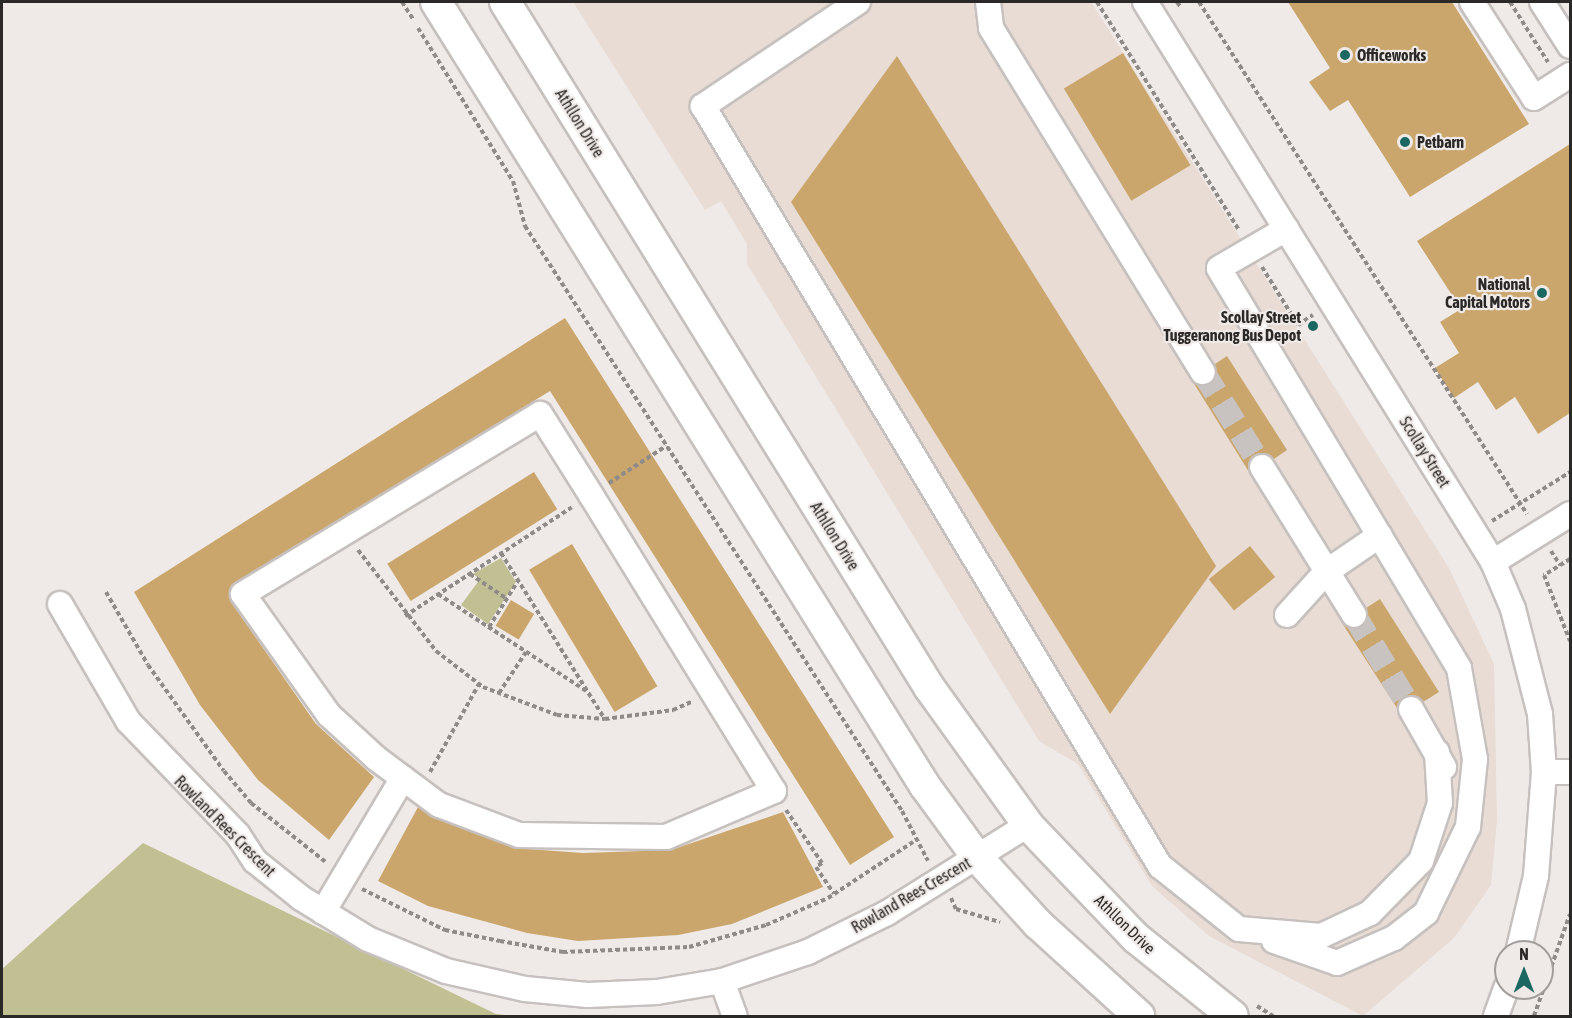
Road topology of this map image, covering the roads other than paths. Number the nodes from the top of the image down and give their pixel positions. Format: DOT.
graph roads {
  1 [pos="436,2"];
  2 [pos="505,2"];
  3 [pos="858,2"];
  4 [pos="988,2"];
  5 [pos="1145,2"];
  6 [pos="1472,2"];
  7 [pos="1542,2"];
  8 [pos="1570,46"];
  9 [pos="1565,78"];
  10 [pos="1286,229"];
  11 [pos="1203,372"];
  12 [pos="1262,466"];
  13 [pos="1570,514"];
  14 [pos="1380,535"];
  15 [pos="1493,562"];
  16 [pos="1326,572"];
  17 [pos="60,604"];
  18 [pos="1287,615"];
  19 [pos="1353,615"];
  20 [pos="1411,709"];
  21 [pos="1437,752"];
  22 [pos="1544,772"];
  23 [pos="1570,772"];
  24 [pos="411,784"];
  25 [pos="1028,825"];
  26 [pos="1468,828"];
  27 [pos="977,857"];
  28 [pos="323,912"];
  29 [pos="1241,929"];
  30 [pos="1521,940"];
  31 [pos="722,981"];
  32 [pos="1502,1000"];
  33 [pos="735,1017"];
  34 [pos="1139,1017"];
  35 [pos="1233,1017"];
  36 [pos="1496,1017"];
  1 -- 27 [label="main road"];
  2 -- 25 [label="main road, Athllon Drive"];
  3 -- 29 [label="street"];
  4 -- 11 [label="street"];
  5 -- 10 [label="street, Scollay Street"];
  6 -- 9 [label="street"];
  7 -- 8 [label="street"];
  10 -- 14 [label="street"];
  10 -- 15 [label="street, Scollay Street"];
  12 -- 16 [label="street"];
  13 -- 15 [label="street"];
  14 -- 16 [label="street"];
  14 -- 26 [label="street"];
  15 -- 22 [label="street, Scollay Street"];
  16 -- 18 [label="street"];
  16 -- 19 [label="street"];
  17 -- 28 [label="street, Rowland Rees Crescent"];
  20 -- 21 [label="street"];
  21 -- 26 [label="street"];
  21 -- 29 [label="street"];
  22 -- 23 [label="street"];
  22 -- 30 [label="street, Scollay Street"];
  24 -- 24 [label="street"];
  24 -- 28 [label="street"];
  25 -- 27 [label="street, Rowland Rees Crescent"];
  25 -- 35 [label="main road, Athllon Drive"];
  26 -- 29 [label="street"];
  27 -- 31 [label="street, Rowland Rees Crescent"];
  27 -- 34 [label="main road"];
  28 -- 31 [label="street, Rowland Rees Crescent"];
  31 -- 33 [label="street"];
  32 -- 36 [label="street"];
}
